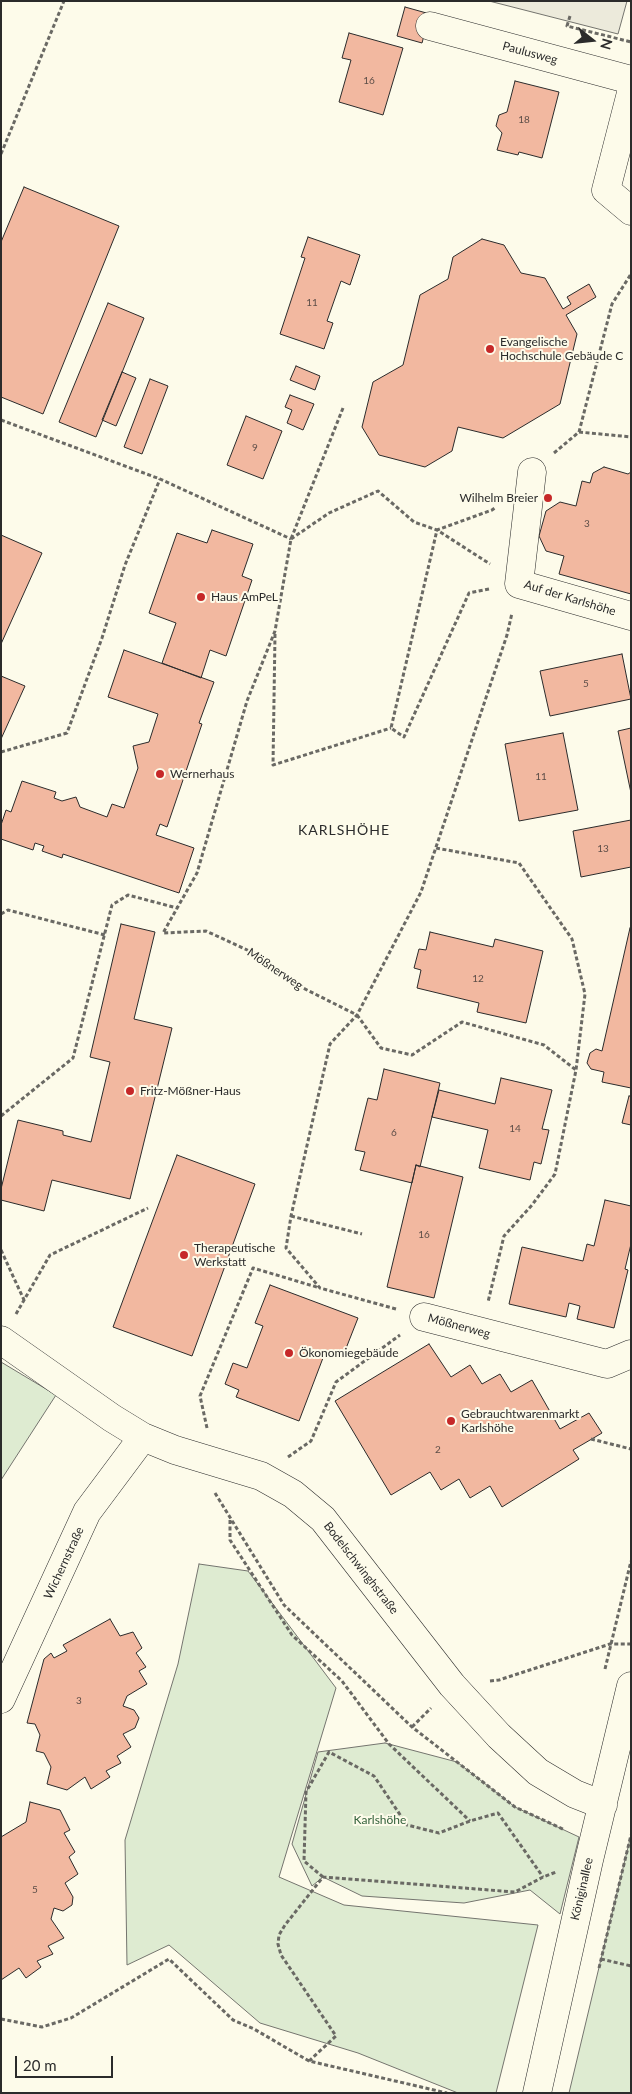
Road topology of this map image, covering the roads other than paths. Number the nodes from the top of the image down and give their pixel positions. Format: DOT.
graph roads {
  1 [pos="430,26"];
  2 [pos="631,80"];
  3 [pos="631,94"];
  4 [pos="631,211"];
  5 [pos="532,472"];
  6 [pos="631,616"];
  7 [pos="424,1317"];
  8 [pos="1,1340"];
  9 [pos="631,1354"];
  10 [pos="143,1437"];
  11 [pos="631,1686"];
  12 [pos="1,1699"];
  13 [pos="603,1805"];
  14 [pos="537,2093"];
  1 -- 2 [label="street, Paulusweg"];
  3 -- 4 [label="street"];
  5 -- 6 [label="street, Auf der Karlshöhe"];
  7 -- 9 [label="street, Mößnerweg"];
  8 -- 10 [label="street, Bodelschwinghstraße"];
  10 -- 12 [label="street, Wichernstraße"];
  10 -- 13 [label="street, Bodelschwinghstraße"];
  11 -- 13 [label="street, Königinallee"];
  13 -- 14 [label="street, Königinallee"];
}
